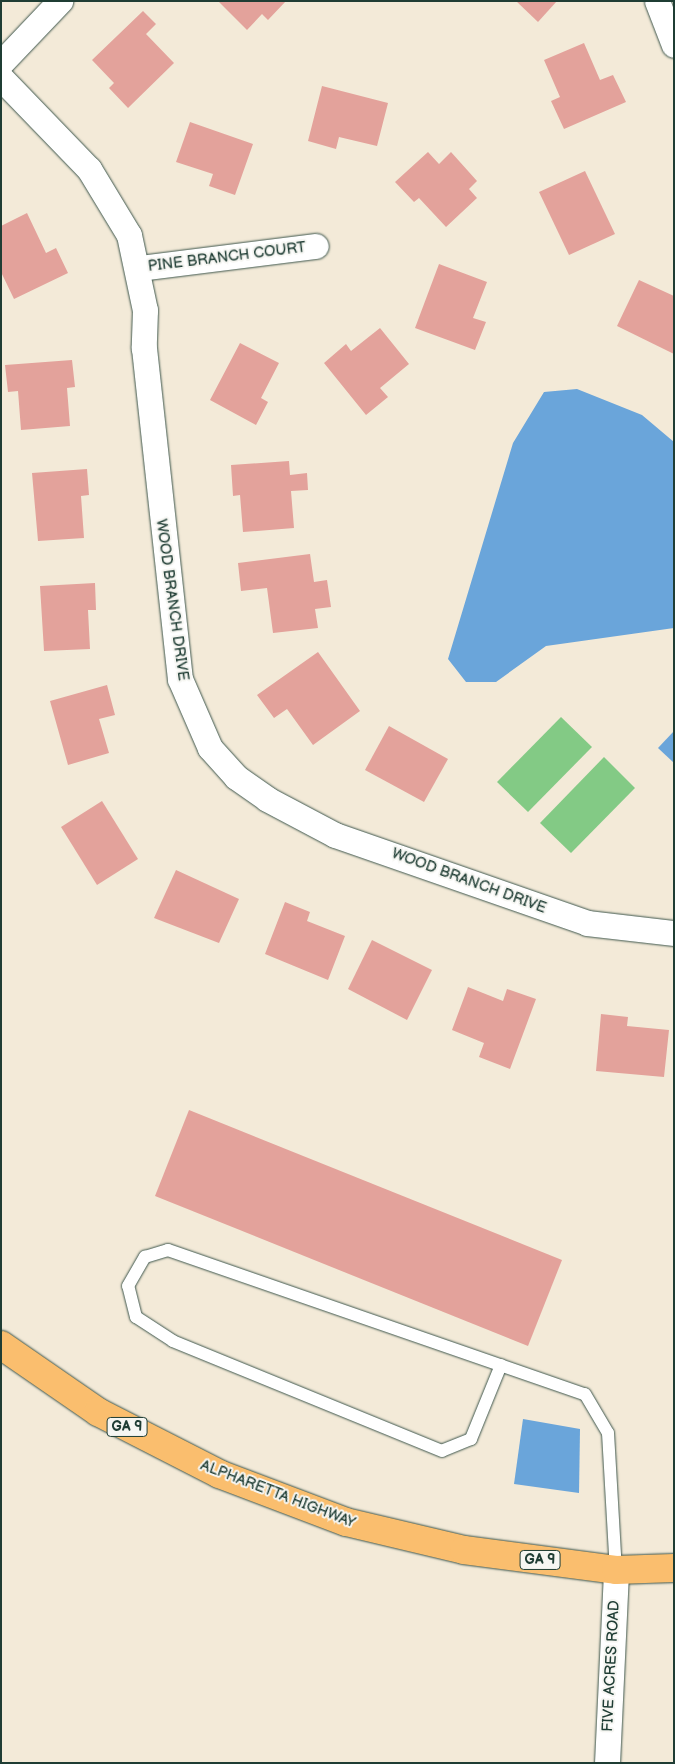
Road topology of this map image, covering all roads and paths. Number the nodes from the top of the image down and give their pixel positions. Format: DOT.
graph roads {
  1 [pos="60,1"];
  2 [pos="657,1"];
  3 [pos="674,45"];
  4 [pos="1,63"];
  5 [pos="1,78"];
  6 [pos="316,246"];
  7 [pos="139,268"];
  8 [pos="674,933"];
  9 [pos="1,1345"];
  10 [pos="501,1365"];
  11 [pos="674,1568"];
  12 [pos="616,1570"];
  13 [pos="607,1763"];
  1 -- 4 [label="street"];
  2 -- 3 [label="street"];
  5 -- 7 [label="street, WOOD BRANCH DRIVE"];
  6 -- 7 [label="street, PINE BRANCH COURT"];
  7 -- 8 [label="street, WOOD BRANCH DRIVE"];
  9 -- 12 [label="main road, ALPHARETTA HIGHWAY / GA 9"];
  10 -- 10 [label="lane"];
  10 -- 12 [label="lane"];
  11 -- 12 [label="main road, ALPHARETTA HIGHWAY / GA 9"];
  12 -- 13 [label="street, FIVE ACRES ROAD"];
}
